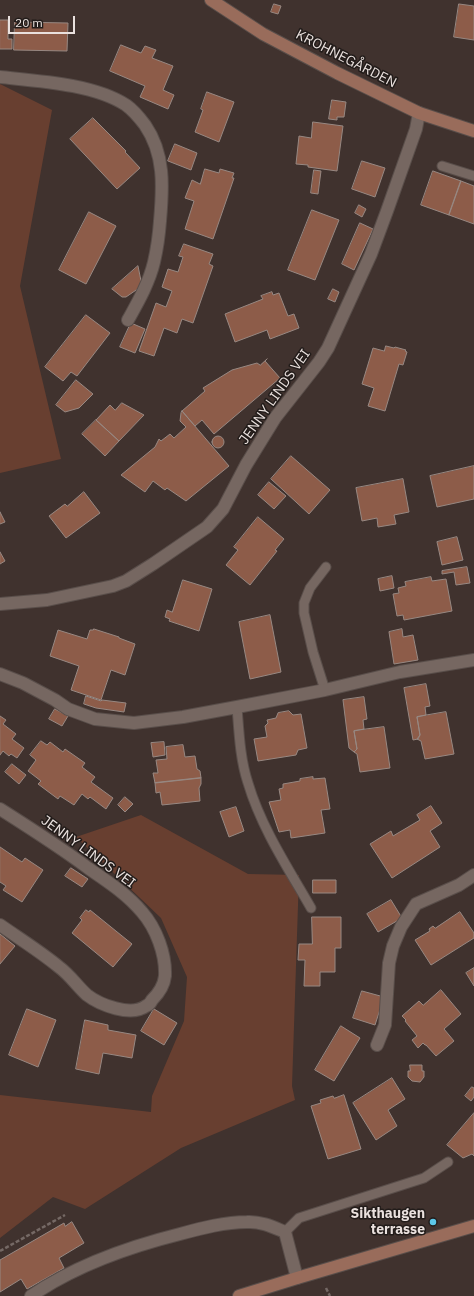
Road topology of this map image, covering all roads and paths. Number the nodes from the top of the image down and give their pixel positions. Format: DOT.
graph roads {
  1 [pos="211,0"];
  2 [pos="0,77"];
  3 [pos="419,113"];
  4 [pos="474,131"];
  5 [pos="442,166"];
  6 [pos="474,176"];
  7 [pos="128,320"];
  8 [pos="326,567"];
  9 [pos="0,604"];
  10 [pos="474,660"];
  11 [pos="0,674"];
  12 [pos="325,690"];
  13 [pos="237,707"];
  14 [pos="0,809"];
  15 [pos="474,875"];
  16 [pos="311,908"];
  17 [pos="0,925"];
  18 [pos="377,1045"];
  19 [pos="448,1162"];
  20 [pos="64,1215"];
  21 [pos="474,1226"];
  22 [pos="285,1232"];
  23 [pos="0,1252"];
  24 [pos="297,1278"];
  25 [pos="326,1288"];
  26 [pos="31,1296"];
  27 [pos="239,1296"];
  28 [pos="330,1296"];
  1 -- 3 [label="main road, KROHNEGÅRDEN"];
  2 -- 7 [label="street"];
  3 -- 4 [label="main road, KROHNEGÅRDEN"];
  3 -- 9 [label="street, JENNY LINDS VEI"];
  5 -- 6 [label="lane"];
  8 -- 12 [label="lane"];
  10 -- 12 [label="street"];
  11 -- 13 [label="street"];
  12 -- 13 [label="street"];
  13 -- 16 [label="lane"];
  14 -- 17 [label="street, JENNY LINDS VEI"];
  15 -- 18 [label="street"];
  19 -- 22 [label="lane"];
  20 -- 23 [label="path"];
  21 -- 24 [label="main road"];
  22 -- 24 [label="street"];
  22 -- 26 [label="street"];
  24 -- 27 [label="main road"];
  25 -- 28 [label="path"];
}
